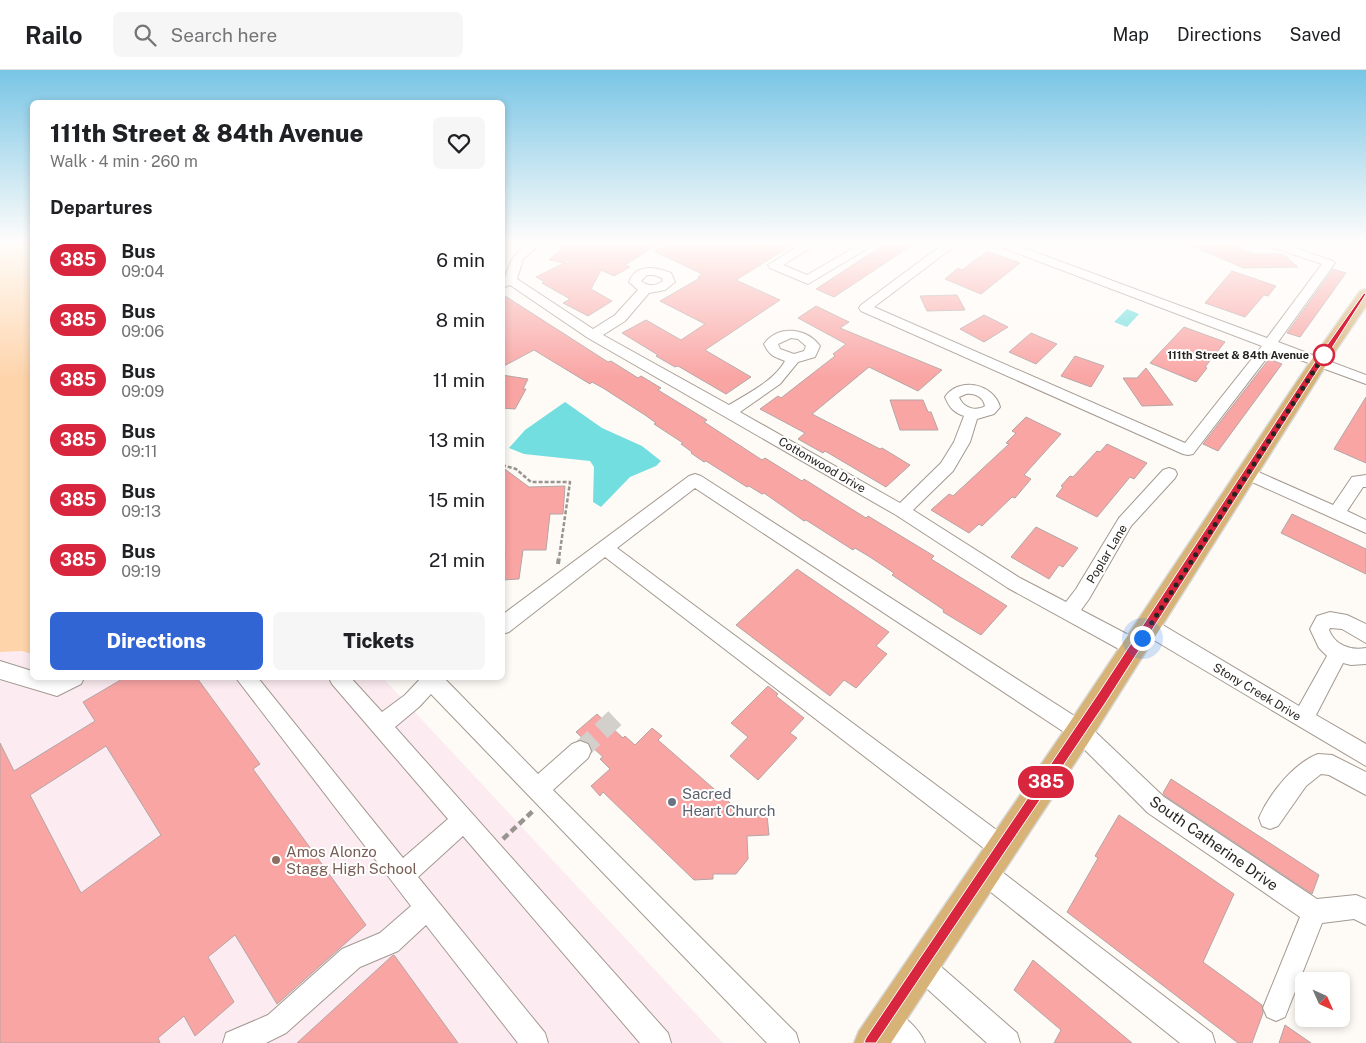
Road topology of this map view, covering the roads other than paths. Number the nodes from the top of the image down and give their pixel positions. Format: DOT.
graph roads {
  1 [pos="516,287"];
  2 [pos="893,287"];
  3 [pos="1119,287"];
  4 [pos="1311,287"];
  5 [pos="646,288"];
  6 [pos="1366,294"];
  7 [pos="593,335"];
  8 [pos="1270,344"];
  9 [pos="792,358"];
  10 [pos="1319,362"];
  11 [pos="1366,380"];
  12 [pos="730,412"];
  13 [pos="972,414"];
  14 [pos="1248,473"];
  15 [pos="1169,474"];
  16 [pos="1366,481"];
  17 [pos="902,511"];
  18 [pos="1336,514"];
  19 [pos="1366,528"];
  20 [pos="605,548"];
  21 [pos="1068,613"];
  22 [pos="505,624"];
  23 [pos="1149,626"];
  24 [pos="1366,635"];
  25 [pos="1135,648"];
  26 [pos="1339,652"];
  27 [pos="1366,656"];
  28 [pos="0,670"];
  29 [pos="30,679"];
  30 [pos="34,680"];
  31 [pos="70,680"];
  32 [pos="248,680"];
  33 [pos="341,680"];
  34 [pos="432,680"];
  35 [pos="434,680"];
  36 [pos="1303,719"];
  37 [pos="381,725"];
  38 [pos="1080,731"];
  39 [pos="580,751"];
  40 [pos="1366,756"];
  41 [pos="1366,784"];
  42 [pos="542,794"];
  43 [pos="1270,818"];
  44 [pos="464,820"];
  45 [pos="1002,848"];
  46 [pos="985,873"];
  47 [pos="402,875"];
  48 [pos="428,907"];
  49 [pos="1314,912"];
  50 [pos="1366,913"];
  51 [pos="922,967"];
  52 [pos="1276,1008"];
  53 [pos="887,1020"];
  54 [pos="236,1043"];
  55 [pos="535,1043"];
  56 [pos="658,1043"];
  57 [pos="786,1043"];
  58 [pos="871,1043"];
  59 [pos="912,1043"];
  60 [pos="1007,1043"];
  61 [pos="1202,1043"];
  1 -- 7 [label="street, Cottonwood Drive"];
  2 -- 8 [label="street"];
  3 -- 8 [label="street"];
  4 -- 8 [label="street"];
  5 -- 7 [label="street"];
  6 -- 10 [label="main road"];
  7 -- 12 [label="street, Cottonwood Drive"];
  8 -- 10 [label="street"];
  9 -- 12 [label="street"];
  10 -- 11 [label="street"];
  10 -- 14 [label="main road"];
  12 -- 17 [label="street, Cottonwood Drive"];
  13 -- 17 [label="street"];
  14 -- 18 [label="street"];
  14 -- 23 [label="main road"];
  15 -- 21 [label="street, Poplar Lane"];
  16 -- 18 [label="street"];
  17 -- 21 [label="street, Cottonwood Drive"];
  18 -- 19 [label="street"];
  20 -- 22 [label="street"];
  20 -- 38 [label="street, South Catherine Drive"];
  20 -- 45 [label="street"];
  21 -- 25 [label="street, Cottonwood Drive"];
  23 -- 25 [label="main road"];
  23 -- 36 [label="street, Stony Creek Drive"];
  24 -- 26 [label="street"];
  25 -- 38 [label="main road"];
  26 -- 27 [label="street"];
  26 -- 36 [label="street"];
  28 -- 29 [label="street"];
  30 -- 31 [label="street"];
  32 -- 47 [label="street"];
  33 -- 37 [label="street"];
  34 -- 37 [label="street"];
  35 -- 42 [label="street"];
  36 -- 40 [label="street, Stony Creek Drive"];
  37 -- 44 [label="street"];
  38 -- 45 [label="main road"];
  38 -- 49 [label="street, South Catherine Drive"];
  39 -- 42 [label="street"];
  41 -- 43 [label="street"];
  42 -- 57 [label="street"];
  44 -- 47 [label="street"];
  44 -- 56 [label="street"];
  45 -- 46 [label="main road"];
  46 -- 51 [label="main road"];
  46 -- 61 [label="street"];
  47 -- 48 [label="street"];
  48 -- 54 [label="street"];
  48 -- 55 [label="street"];
  49 -- 50 [label="street"];
  49 -- 52 [label="street"];
  51 -- 53 [label="main road"];
  51 -- 60 [label="street"];
  53 -- 58 [label="main road"];
  53 -- 59 [label="street"];
}
